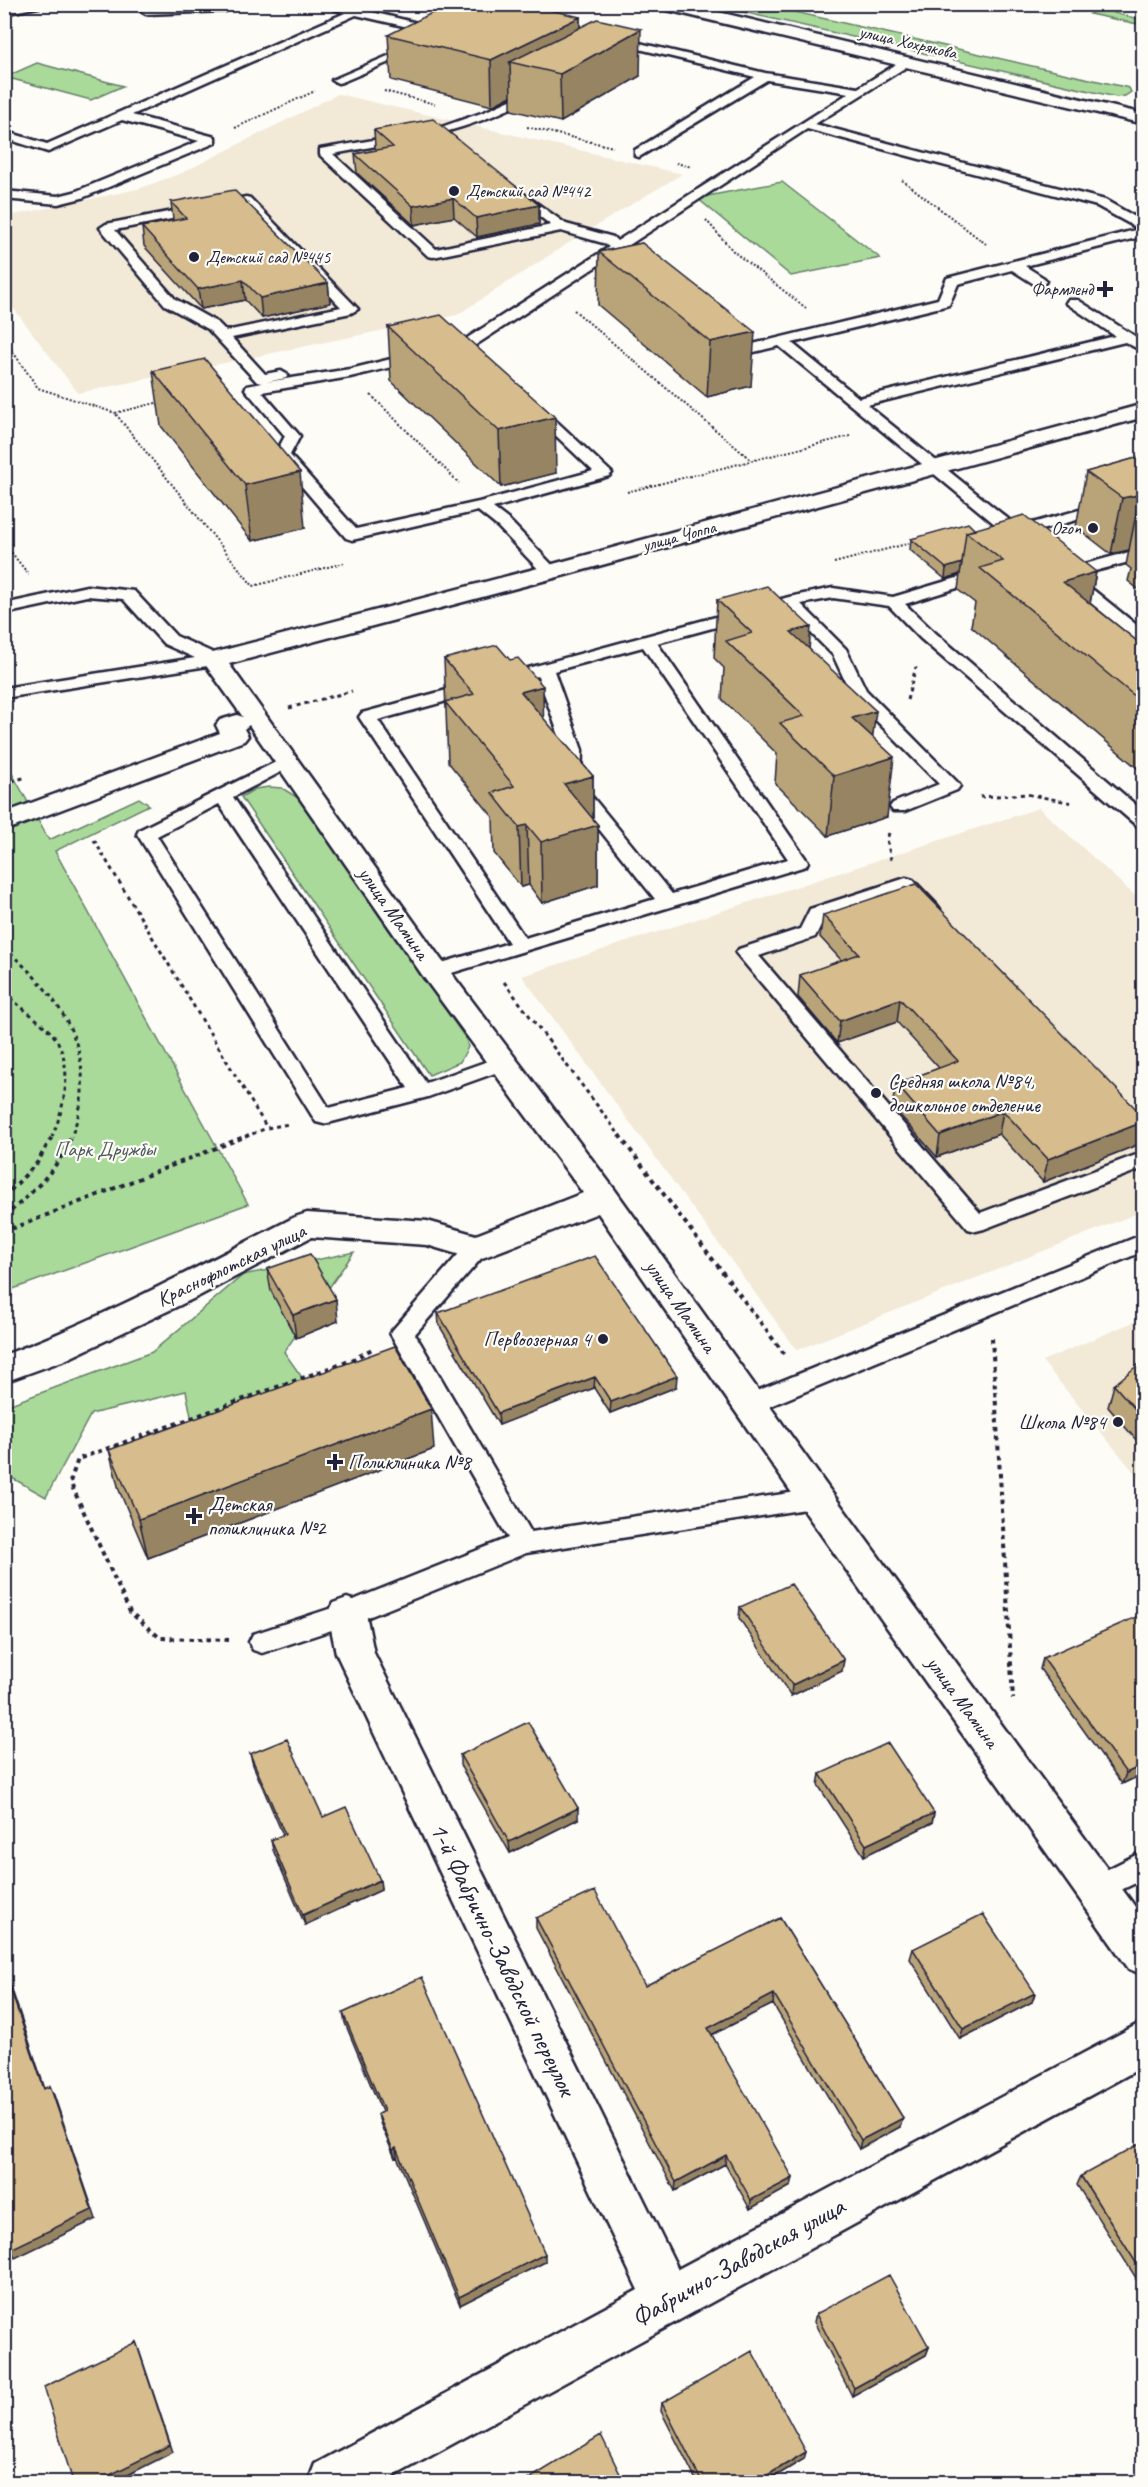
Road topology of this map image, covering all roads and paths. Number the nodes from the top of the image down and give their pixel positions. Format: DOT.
graph roads {
  1 [pos="48,4"];
  2 [pos="233,4"];
  3 [pos="325,4"];
  4 [pos="663,4"];
  5 [pos="4,11"];
  6 [pos="146,11"];
  7 [pos="356,12"];
  8 [pos="593,34"];
  9 [pos="627,43"];
  10 [pos="606,54"];
  11 [pos="907,62"];
  12 [pos="765,76"];
  13 [pos="338,80"];
  14 [pos="545,87"];
  15 [pos="858,92"];
  16 [pos="121,116"];
  17 [pos="1143,119"];
  18 [pos="805,125"];
  19 [pos="425,133"];
  20 [pos="4,134"];
  21 [pos="463,152"];
  22 [pos="639,153"];
  23 [pos="713,172"];
  24 [pos="896,176"];
  25 [pos="507,186"];
  26 [pos="4,195"];
  27 [pos="689,200"];
  28 [pos="561,227"];
  29 [pos="1143,227"];
  30 [pos="1143,232"];
  31 [pos="612,243"];
  32 [pos="634,260"];
  33 [pos="1014,265"];
  34 [pos="1039,281"];
  35 [pos="550,290"];
  36 [pos="1073,303"];
  37 [pos="714,322"];
  38 [pos="833,329"];
  39 [pos="223,336"];
  40 [pos="1126,337"];
  41 [pos="4,339"];
  42 [pos="781,341"];
  43 [pos="1143,348"];
  44 [pos="350,373"];
  45 [pos="526,401"];
  46 [pos="856,402"];
  47 [pos="1143,410"];
  48 [pos="115,413"];
  49 [pos="752,460"];
  50 [pos="933,465"];
  51 [pos="1143,496"];
  52 [pos="481,506"];
  53 [pos="1014,533"];
  54 [pos="4,543"];
  55 [pos="1036,550"];
  56 [pos="1143,552"];
  57 [pos="1050,562"];
  58 [pos="1009,567"];
  59 [pos="550,572"];
  60 [pos="1065,574"];
  61 [pos="48,599"];
  62 [pos="789,602"];
  63 [pos="894,602"];
  64 [pos="4,609"];
  65 [pos="926,634"];
  66 [pos="1142,637"];
  67 [pos="648,642"];
  68 [pos="214,660"];
  69 [pos="545,670"];
  70 [pos="1143,678"];
  71 [pos="4,693"];
  72 [pos="237,723"];
  73 [pos="897,734"];
  74 [pos="288,761"];
  75 [pos="222,794"];
  76 [pos="978,797"];
  77 [pos="898,807"];
  78 [pos="1139,818"];
  79 [pos="4,823"];
  80 [pos="94,840"];
  81 [pos="906,884"];
  82 [pos="668,902"];
  83 [pos="947,926"];
  84 [pos="521,947"];
  85 [pos="4,948"];
  86 [pos="485,958"];
  87 [pos="435,972"];
  88 [pos="4,993"];
  89 [pos="502,1063"];
  90 [pos="421,1092"];
  91 [pos="324,1117"];
  92 [pos="267,1128"];
  93 [pos="1143,1160"];
  94 [pos="4,1197"];
  95 [pos="604,1198"];
  96 [pos="4,1217"];
  97 [pos="4,1222"];
  98 [pos="1143,1242"];
  99 [pos="477,1248"];
  100 [pos="990,1307"];
  101 [pos="402,1333"];
  102 [pos="4,1369"];
  103 [pos="805,1382"];
  104 [pos="750,1404"];
  105 [pos="816,1499"];
  106 [pos="524,1543"];
  107 [pos="347,1614"];
  108 [pos="262,1642"];
  109 [pos="1013,1707"];
  110 [pos="1143,1864"];
  111 [pos="1096,1889"];
  112 [pos="1143,1955"];
  113 [pos="1143,2042"];
  114 [pos="668,2301"];
  115 [pos="333,2482"];
  1 -- 5 [label="lane"];
  2 -- 6 [label="lane"];
  3 -- 7 [label="lane"];
  4 -- 11 [label="street, улица Хохрякова"];
  7 -- 13 [label="lane"];
  7 -- 16 [label="lane"];
  8 -- 9 [label="lane"];
  9 -- 10 [label="lane"];
  9 -- 12 [label="lane"];
  11 -- 15 [label="lane"];
  11 -- 17 [label="street, улица Хохрякова"];
  12 -- 15 [label="lane"];
  12 -- 22 [label="lane"];
  14 -- 19 [label="lane"];
  15 -- 18 [label="lane"];
  16 -- 20 [label="lane"];
  16 -- 26 [label="lane"];
  18 -- 27 [label="lane"];
  18 -- 29 [label="lane"];
  19 -- 21 [label="lane"];
  19 -- 28 [label="lane"];
  23 -- 31 [label="lane"];
  24 -- 33 [label="path"];
  25 -- 28 [label="lane"];
  27 -- 31 [label="lane"];
  27 -- 38 [label="path"];
  28 -- 31 [label="lane"];
  30 -- 33 [label="lane"];
  31 -- 32 [label="lane"];
  31 -- 35 [label="lane"];
  31 -- 39 [label="lane"];
  33 -- 34 [label="lane"];
  33 -- 38 [label="lane"];
  35 -- 44 [label="lane"];
  35 -- 49 [label="path"];
  36 -- 40 [label="lane"];
  37 -- 42 [label="lane"];
  38 -- 42 [label="lane"];
  39 -- 39 [label="lane"];
  40 -- 43 [label="lane"];
  40 -- 46 [label="lane"];
  41 -- 48 [label="path"];
  42 -- 46 [label="lane"];
  44 -- 52 [label="path"];
  44 -- 52 [label="lane"];
  45 -- 52 [label="lane"];
  46 -- 50 [label="lane"];
  47 -- 50 [label="street, улица Чоппа"];
  50 -- 53 [label="lane"];
  50 -- 59 [label="street, улица Чоппа"];
  51 -- 53 [label="lane"];
  52 -- 59 [label="lane"];
  53 -- 55 [label="lane"];
  54 -- 61 [label="path"];
  56 -- 60 [label="lane"];
  57 -- 60 [label="lane"];
  58 -- 63 [label="lane"];
  59 -- 68 [label="street, улица Чоппа"];
  60 -- 66 [label="lane"];
  61 -- 64 [label="lane"];
  61 -- 68 [label="lane"];
  62 -- 63 [label="lane"];
  62 -- 67 [label="lane"];
  62 -- 73 [label="lane"];
  63 -- 65 [label="lane"];
  65 -- 73 [label="path"];
  65 -- 78 [label="lane"];
  66 -- 70 [label="lane"];
  67 -- 69 [label="lane"];
  67 -- 82 [label="lane"];
  68 -- 71 [label="lane"];
  68 -- 74 [label="street, улица Мамина"];
  69 -- 82 [label="lane"];
  69 -- 84 [label="lane"];
  72 -- 79 [label="street"];
  73 -- 77 [label="lane"];
  74 -- 75 [label="lane"];
  74 -- 87 [label="street, улица Мамина"];
  75 -- 90 [label="lane"];
  75 -- 91 [label="lane"];
  76 -- 78 [label="path"];
  77 -- 81 [label="path"];
  80 -- 92 [label="path"];
  81 -- 83 [label="lane"];
  81 -- 93 [label="lane"];
  82 -- 84 [label="lane"];
  84 -- 86 [label="lane"];
  85 -- 96 [label="path"];
  86 -- 87 [label="lane"];
  86 -- 103 [label="path"];
  87 -- 89 [label="street, улица Мамина"];
  88 -- 94 [label="path"];
  89 -- 90 [label="lane"];
  89 -- 95 [label="street, улица Мамина"];
  90 -- 91 [label="lane"];
  91 -- 92 [label="path"];
  92 -- 97 [label="path"];
  95 -- 99 [label="street"];
  95 -- 104 [label="street, улица Мамина"];
  98 -- 100 [label="lane"];
  99 -- 101 [label="lane"];
  99 -- 102 [label="street, Краснофлотская улица"];
  100 -- 103 [label="lane"];
  100 -- 109 [label="path"];
  101 -- 106 [label="lane"];
  101 -- 108 [label="path"];
  103 -- 104 [label="lane"];
  104 -- 105 [label="street, улица Мамина"];
  105 -- 106 [label="lane"];
  105 -- 111 [label="street, улица Мамина"];
  106 -- 107 [label="lane"];
  107 -- 108 [label="lane"];
  107 -- 114 [label="street, 1-й Фабрично-Заводской переулок"];
  110 -- 111 [label="lane"];
  111 -- 112 [label="street, улица Мамина"];
  113 -- 114 [label="street, Фабрично-Заводская улица"];
  114 -- 115 [label="street, Фабрично-Заводская улица"];
}
